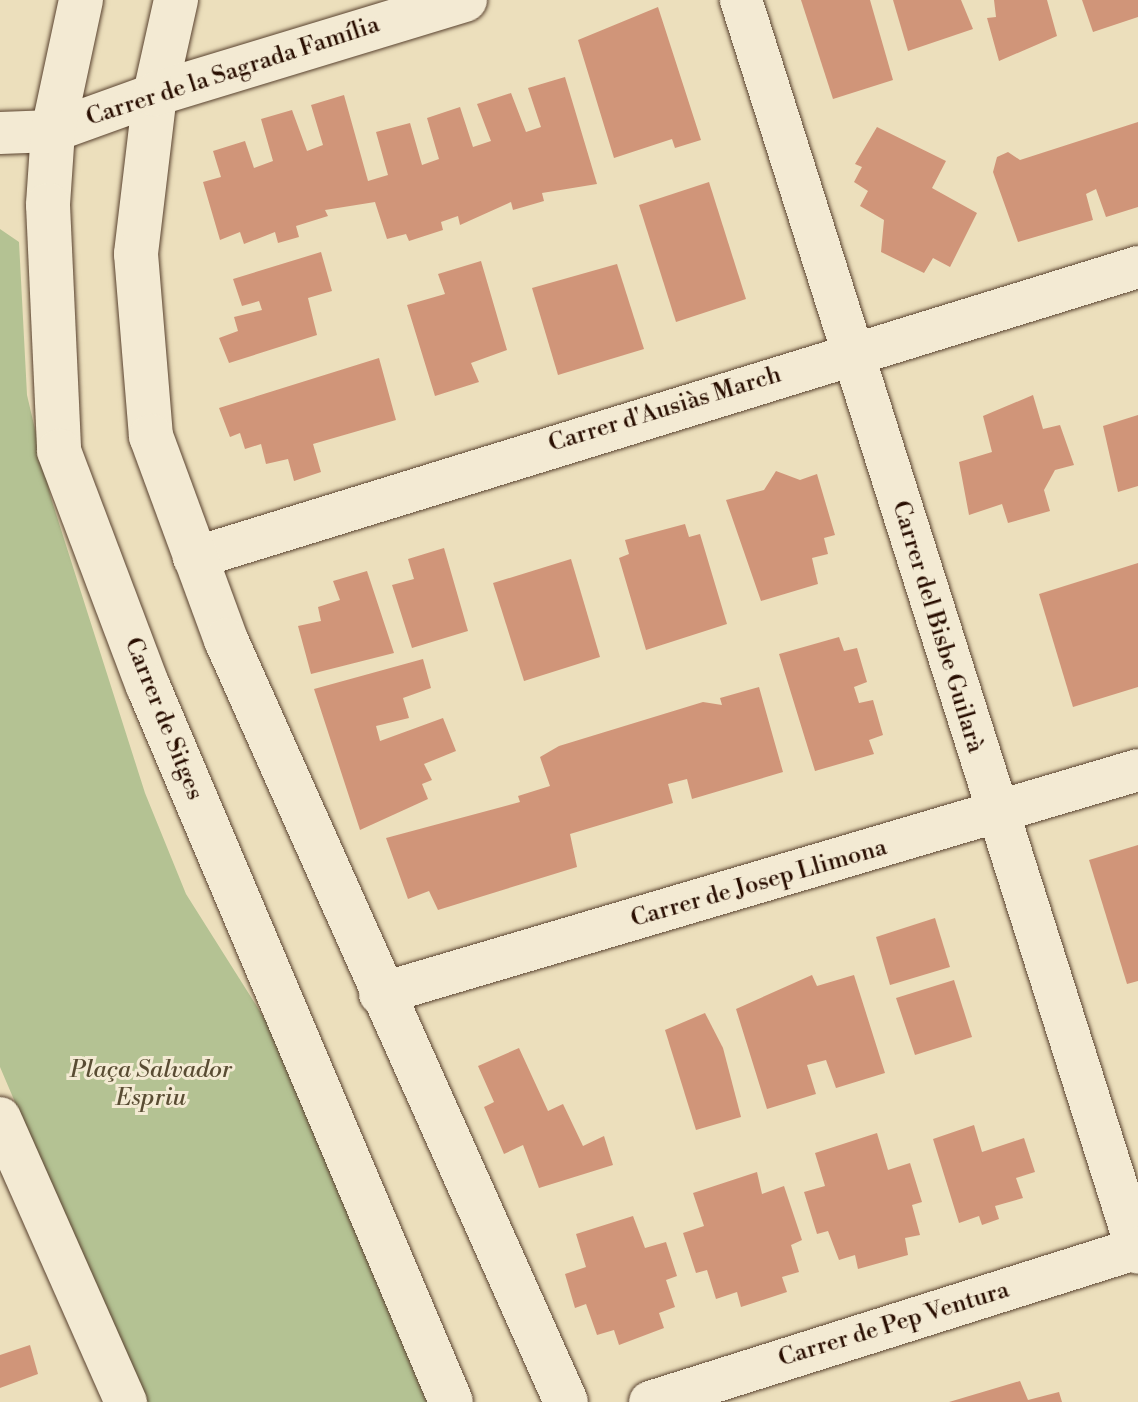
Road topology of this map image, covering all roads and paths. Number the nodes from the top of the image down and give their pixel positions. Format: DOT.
graph roads {
  1 [pos="81,0"];
  2 [pos="176,0"];
  3 [pos="465,0"];
  4 [pos="741,0"];
  5 [pos="155,94"];
  6 [pos="53,131"];
  7 [pos="0,133"];
  8 [pos="1138,267"];
  9 [pos="850,353"];
  10 [pos="194,558"];
  11 [pos="1138,770"];
  12 [pos="996,815"];
  13 [pos="380,994"];
  14 [pos="0,1118"];
  15 [pos="1138,1250"];
  16 [pos="126,1402"];
  17 [pos="451,1402"];
  18 [pos="566,1402"];
  19 [pos="650,1402"];
  1 -- 6 [label="street, Carrer de Sitges"];
  2 -- 5 [label="street"];
  3 -- 5 [label="street, Carrer de la Sagrada Família"];
  4 -- 9 [label="street, Carrer del Bisbe Guilarà"];
  5 -- 6 [label="street, Carrer de la Sagrada Família"];
  5 -- 10 [label="street"];
  6 -- 7 [label="street, Carrer de la Sagrada Família"];
  6 -- 17 [label="street, Carrer de Sitges"];
  8 -- 9 [label="street, Carrer d'Ausiàs March"];
  9 -- 10 [label="street, Carrer d'Ausiàs March"];
  9 -- 12 [label="street, Carrer del Bisbe Guilarà"];
  10 -- 13 [label="street"];
  11 -- 12 [label="street, Carrer de Josep Llimona"];
  12 -- 13 [label="street, Carrer de Josep Llimona"];
  12 -- 15 [label="street, Carrer del Bisbe Guilarà"];
  13 -- 18 [label="street"];
  14 -- 16 [label="street"];
  15 -- 19 [label="street, Carrer de Pep Ventura"];
}
